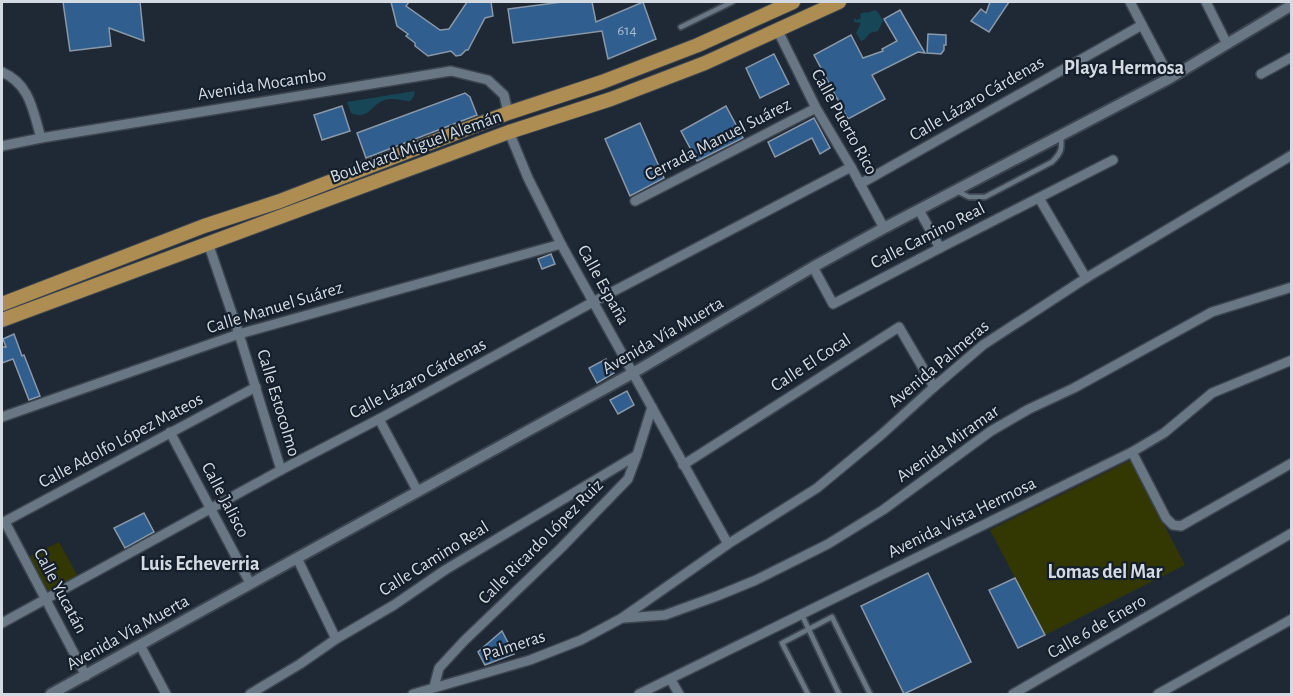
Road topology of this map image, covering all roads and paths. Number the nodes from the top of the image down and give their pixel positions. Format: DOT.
graph roads {
  1 [pos="732,2"];
  2 [pos="793,2"];
  3 [pos="839,2"];
  4 [pos="1130,2"];
  5 [pos="1206,2"];
  6 [pos="1292,5"];
  7 [pos="1142,25"];
  8 [pos="681,27"];
  9 [pos="778,31"];
  10 [pos="1227,44"];
  11 [pos="1292,57"];
  12 [pos="2,72"];
  13 [pos="1262,74"];
  14 [pos="1170,78"];
  15 [pos="816,108"];
  16 [pos="508,113"];
  17 [pos="509,132"];
  18 [pos="1061,135"];
  19 [pos="41,138"];
  20 [pos="2,146"];
  21 [pos="1292,155"];
  22 [pos="1113,160"];
  23 [pos="851,166"];
  24 [pos="860,184"];
  25 [pos="956,190"];
  26 [pos="1039,198"];
  27 [pos="635,201"];
  28 [pos="919,210"];
  29 [pos="884,228"];
  30 [pos="208,243"];
  31 [pos="561,244"];
  32 [pos="940,248"];
  33 [pos="813,267"];
  34 [pos="1086,278"];
  35 [pos="1292,287"];
  36 [pos="593,302"];
  37 [pos="2,304"];
  38 [pos="2,320"];
  39 [pos="239,334"];
  40 [pos="1292,360"];
  41 [pos="633,374"];
  42 [pos="256,387"];
  43 [pos="934,387"];
  44 [pos="652,407"];
  45 [pos="2,417"];
  46 [pos="379,419"];
  47 [pos="170,432"];
  48 [pos="1132,452"];
  49 [pos="637,455"];
  50 [pos="1292,463"];
  51 [pos="683,465"];
  52 [pos="281,470"];
  53 [pos="418,492"];
  54 [pos="210,508"];
  55 [pos="3,523"];
  56 [pos="1292,533"];
  57 [pos="728,544"];
  58 [pos="297,558"];
  59 [pos="250,584"];
  60 [pos="46,599"];
  61 [pos="802,615"];
  62 [pos="622,618"];
  63 [pos="1292,619"];
  64 [pos="2,622"];
  65 [pos="808,629"];
  66 [pos="336,639"];
  67 [pos="140,645"];
  68 [pos="86,676"];
  69 [pos="671,680"];
  70 [pos="436,691"];
  71 [pos="51,694"];
  72 [pos="166,694"];
  73 [pos="250,694"];
  74 [pos="412,694"];
  75 [pos="639,694"];
  76 [pos="678,694"];
  77 [pos="808,694"];
  78 [pos="839,694"];
  79 [pos="870,694"];
  80 [pos="1013,694"];
  81 [pos="1158,694"];
  1 -- 8 [label="lane"];
  2 -- 16 [label="main road, Boulevard Miguel Alemán"];
  3 -- 9 [label="main road, Boulevard Miguel Alemán"];
  4 -- 7 [label="street"];
  5 -- 10 [label="street"];
  6 -- 10 [label="street, Avenida Vía Muerta"];
  7 -- 14 [label="street"];
  7 -- 24 [label="street, Calle Lázaro Cárdenas"];
  9 -- 15 [label="street, Calle Puerto Rico"];
  9 -- 17 [label="main road, Boulevard Miguel Alemán"];
  10 -- 14 [label="street, Avenida Vía Muerta"];
  11 -- 13 [label="street"];
  12 -- 19 [label="street"];
  14 -- 18 [label="street, Avenida Vía Muerta"];
  15 -- 23 [label="street, Calle Puerto Rico"];
  15 -- 27 [label="street, Cerrada Manuel Suárez"];
  16 -- 19 [label="street, Avenida Mocambo"];
  16 -- 37 [label="main road, Boulevard Miguel Alemán"];
  17 -- 30 [label="main road, Boulevard Miguel Alemán"];
  17 -- 31 [label="street, Calle España"];
  18 -- 25 [label="street, Avenida Vía Muerta"];
  18 -- 25 [label="lane"];
  19 -- 20 [label="street, Avenida Mocambo"];
  21 -- 34 [label="street, Avenida Palmeras"];
  22 -- 26 [label="street, Calle Camino Real"];
  23 -- 24 [label="street, Calle Puerto Rico"];
  23 -- 36 [label="street, Calle Lázaro Cárdenas"];
  24 -- 29 [label="street, Calle Puerto Rico"];
  25 -- 28 [label="street, Avenida Vía Muerta"];
  26 -- 32 [label="street, Calle Camino Real"];
  26 -- 34 [label="street"];
  28 -- 29 [label="street, Avenida Vía Muerta"];
  28 -- 32 [label="street"];
  29 -- 33 [label="street, Avenida Vía Muerta"];
  30 -- 38 [label="main road, Boulevard Miguel Alemán"];
  30 -- 39 [label="street, Calle Estocolmo"];
  31 -- 36 [label="street, Calle España"];
  31 -- 39 [label="street, Calle Manuel Suárez"];
  32 -- 33 [label="street, Calle Camino Real"];
  33 -- 41 [label="street, Avenida Vía Muerta"];
  34 -- 43 [label="street, Avenida Palmeras"];
  35 -- 62 [label="street, Avenida Miramar"];
  36 -- 41 [label="street, Calle España"];
  36 -- 46 [label="street, Calle Lázaro Cárdenas"];
  39 -- 42 [label="street, Calle Estocolmo"];
  39 -- 45 [label="street, Calle Manuel Suárez"];
  40 -- 48 [label="street, Avenida Vista Hermosa"];
  41 -- 44 [label="street, Calle España"];
  41 -- 53 [label="street, Avenida Vía Muerta"];
  42 -- 47 [label="street, Calle Adolfo López Mateos"];
  42 -- 52 [label="street, Calle Estocolmo"];
  43 -- 51 [label="street, Calle El Cocal"];
  43 -- 57 [label="street, Avenida Palmeras"];
  44 -- 49 [label="street, Calle Ricardo López Ruiz"];
  44 -- 51 [label="street, Calle España"];
  46 -- 52 [label="street, Calle Lázaro Cárdenas"];
  46 -- 53 [label="street"];
  47 -- 54 [label="street, Calle Jalisco"];
  47 -- 55 [label="street, Calle Adolfo López Mateos"];
  48 -- 50 [label="street"];
  48 -- 61 [label="street, Avenida Vista Hermosa"];
  49 -- 66 [label="street, Calle Camino Real"];
  49 -- 70 [label="street, Calle Ricardo López Ruiz"];
  51 -- 57 [label="street, Calle España"];
  52 -- 54 [label="street, Calle Lázaro Cárdenas"];
  53 -- 58 [label="street, Avenida Vía Muerta"];
  54 -- 59 [label="street, Calle Jalisco"];
  54 -- 60 [label="street, Calle Lázaro Cárdenas"];
  55 -- 60 [label="street, Calle Yucatán"];
  56 -- 80 [label="street, Calle 6 de Enero"];
  57 -- 62 [label="street, Avenida Palmeras"];
  58 -- 59 [label="street, Avenida Vía Muerta"];
  58 -- 66 [label="street"];
  59 -- 67 [label="street, Avenida Vía Muerta"];
  60 -- 64 [label="street, Calle Lázaro Cárdenas"];
  60 -- 68 [label="street, Calle Yucatán"];
  61 -- 65 [label="lane"];
  61 -- 69 [label="street, Avenida Vista Hermosa"];
  62 -- 70 [label="street, Palmeras"];
  63 -- 81 [label="street"];
  65 -- 77 [label="lane"];
  65 -- 78 [label="lane"];
  65 -- 79 [label="lane"];
  66 -- 73 [label="street, Calle Camino Real"];
  67 -- 68 [label="street, Avenida Vía Muerta"];
  67 -- 72 [label="street"];
  68 -- 71 [label="street, Avenida Vía Muerta"];
  69 -- 75 [label="street, Avenida Vista Hermosa"];
  69 -- 76 [label="street"];
  70 -- 74 [label="street, Palmeras"];
}
